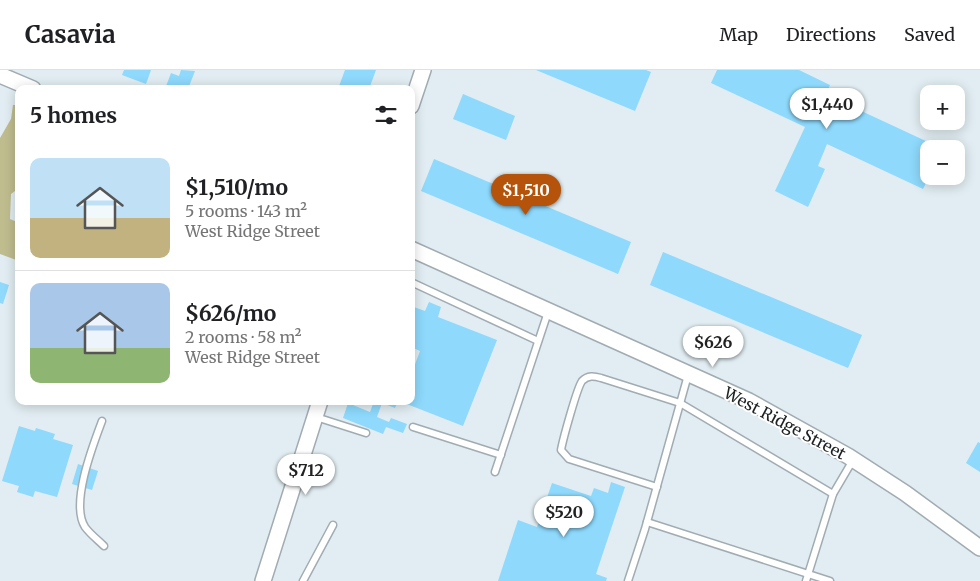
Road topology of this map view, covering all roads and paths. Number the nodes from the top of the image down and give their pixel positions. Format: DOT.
graph roads {
  1 [pos="423,70"];
  2 [pos="0,75"];
  3 [pos="24,85"];
  4 [pos="415,94"];
  5 [pos="415,251"];
  6 [pos="415,284"];
  7 [pos="548,310"];
  8 [pos="538,341"];
  9 [pos="688,374"];
  10 [pos="680,403"];
  11 [pos="319,405"];
  12 [pos="315,417"];
  13 [pos="102,421"];
  14 [pos="413,427"];
  15 [pos="366,433"];
  16 [pos="501,455"];
  17 [pos="853,459"];
  18 [pos="495,472"];
  19 [pos="657,487"];
  20 [pos="834,494"];
  21 [pos="647,522"];
  22 [pos="333,525"];
  23 [pos="104,546"];
  24 [pos="980,548"];
  25 [pos="808,573"];
  26 [pos="263,581"];
  27 [pos="303,581"];
  28 [pos="628,581"];
  29 [pos="806,581"];
  30 [pos="830,581"];
  1 -- 4 [label="street"];
  2 -- 3 [label="street"];
  5 -- 7 [label="street, West Ridge Street"];
  6 -- 8 [label="lane"];
  7 -- 8 [label="lane"];
  7 -- 9 [label="street, West Ridge Street"];
  8 -- 16 [label="lane"];
  9 -- 10 [label="lane"];
  9 -- 17 [label="street, West Ridge Street"];
  10 -- 19 [label="lane"];
  10 -- 19 [label="lane"];
  10 -- 20 [label="lane"];
  11 -- 12 [label="street"];
  12 -- 15 [label="lane"];
  12 -- 26 [label="street"];
  13 -- 23 [label="lane"];
  14 -- 16 [label="lane"];
  16 -- 18 [label="lane"];
  17 -- 20 [label="lane"];
  17 -- 24 [label="street, West Ridge Street"];
  19 -- 21 [label="lane"];
  20 -- 25 [label="lane"];
  21 -- 25 [label="lane"];
  21 -- 28 [label="lane"];
  22 -- 27 [label="lane"];
  25 -- 29 [label="lane"];
  25 -- 30 [label="lane"];
}
